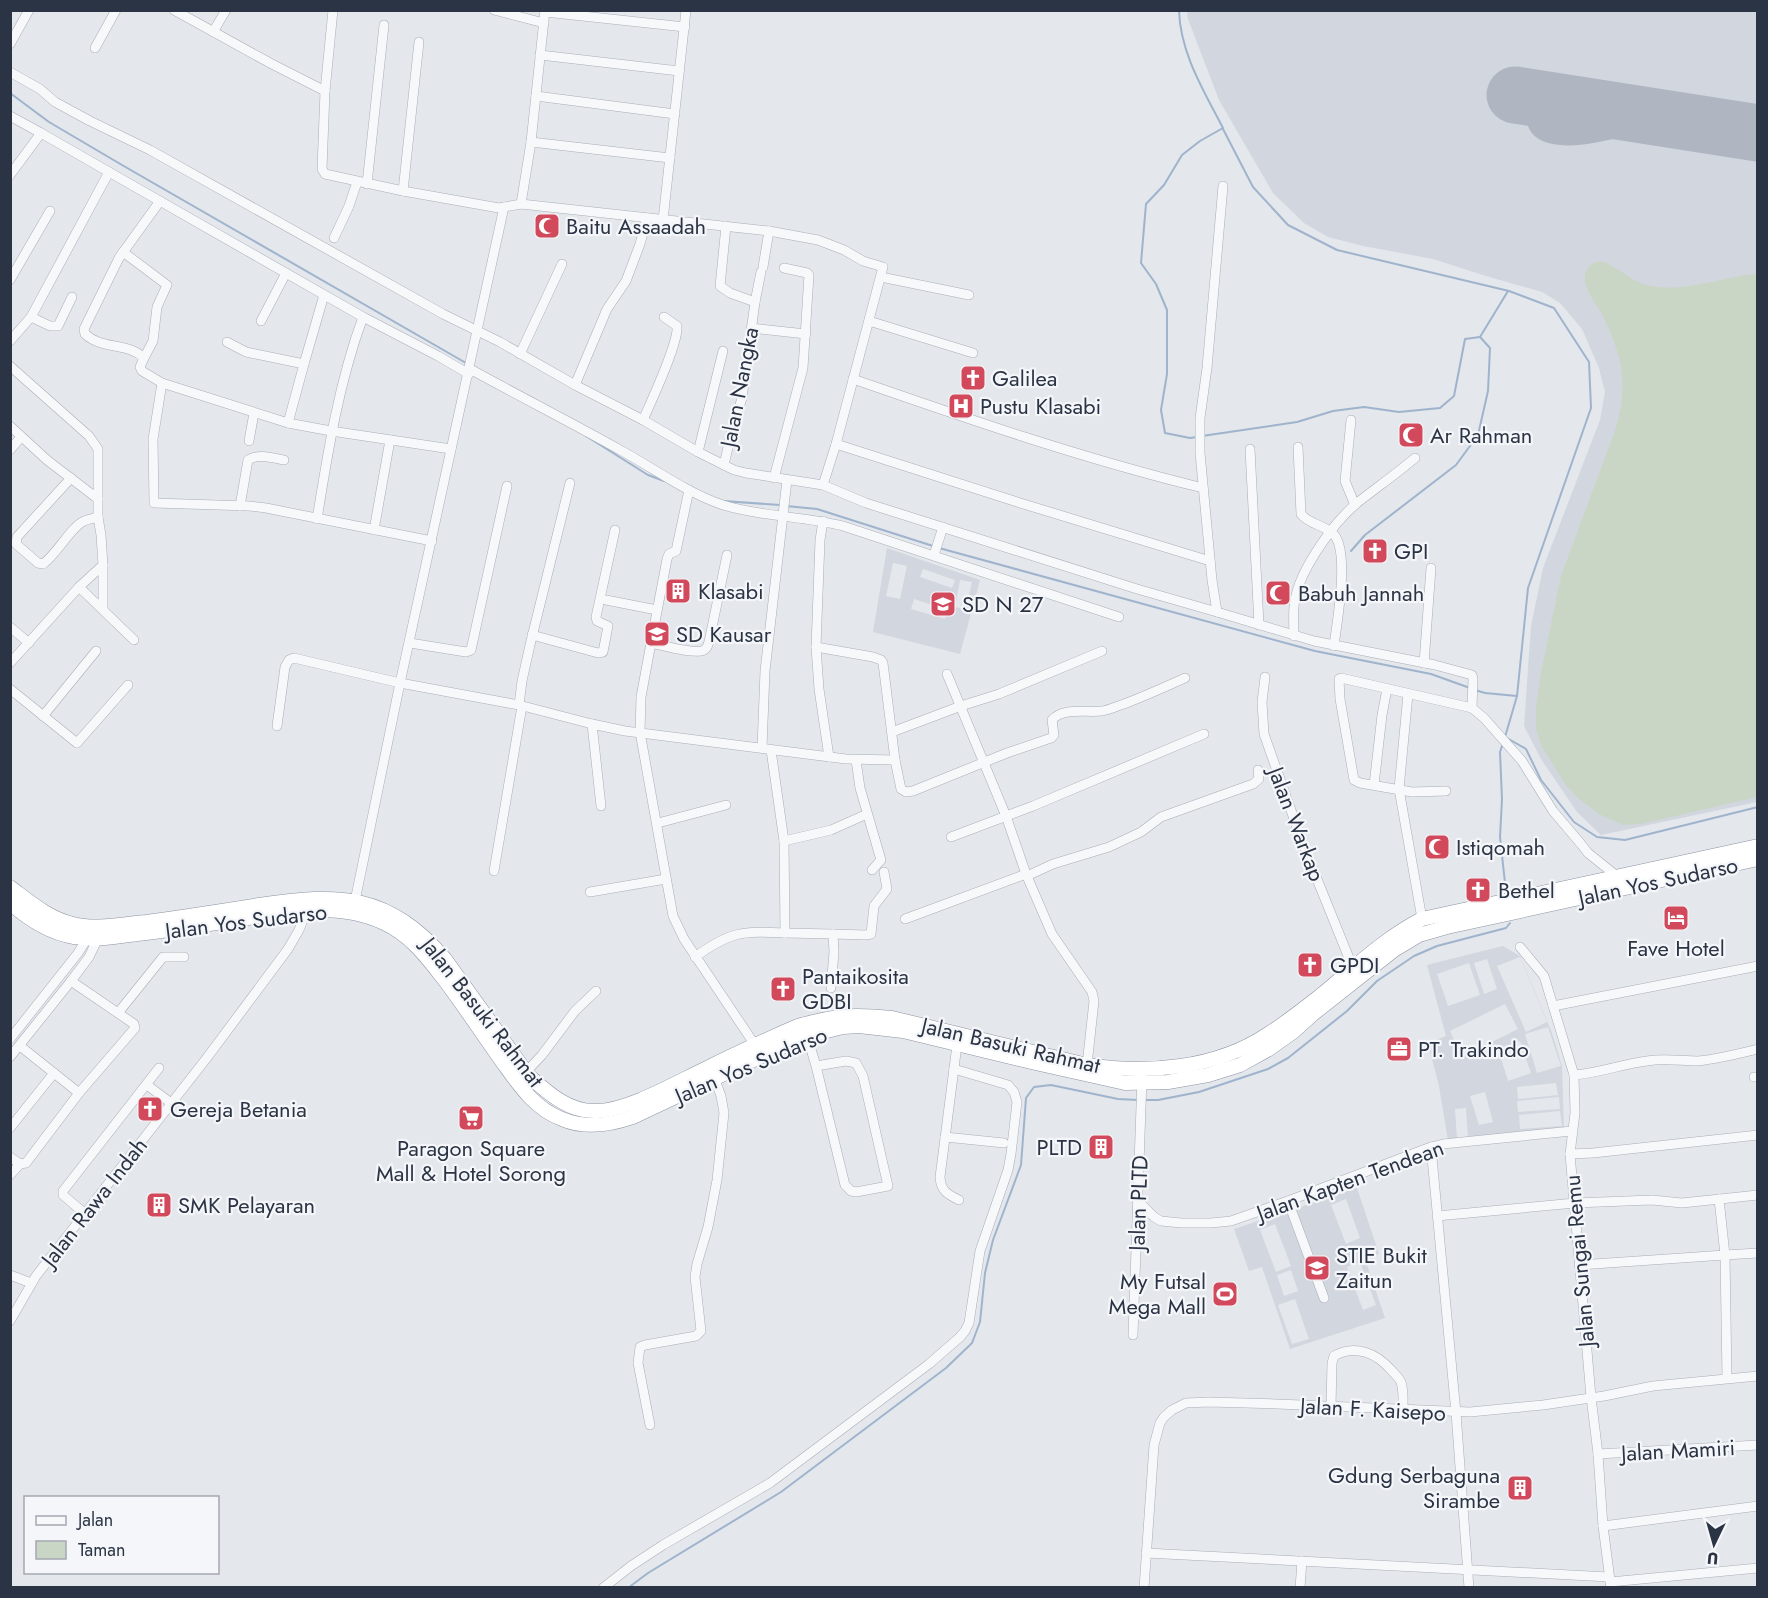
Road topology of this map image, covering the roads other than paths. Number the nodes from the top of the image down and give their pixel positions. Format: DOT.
graph roads {
  1 [pos="116,10"];
  2 [pos="174,10"];
  3 [pos="226,10"];
  4 [pos="333,10"];
  5 [pos="494,10"];
  6 [pos="686,10"];
  7 [pos="545,11"];
  8 [pos="25,12"];
  9 [pos="544,23"];
  10 [pos="384,26"];
  11 [pos="685,27"];
  12 [pos="213,33"];
  13 [pos="419,42"];
  14 [pos="10,44"];
  15 [pos="95,48"];
  16 [pos="540,55"];
  17 [pos="680,71"];
  18 [pos="10,72"];
  19 [pos="325,91"];
  20 [pos="536,96"];
  21 [pos="675,114"];
  22 [pos="10,116"];
  23 [pos="41,133"];
  24 [pos="531,142"];
  25 [pos="670,158"];
  26 [pos="109,172"];
  27 [pos="10,175"];
  28 [pos="357,182"];
  29 [pos="368,184"];
  30 [pos="1223,186"];
  31 [pos="403,191"];
  32 [pos="160,201"];
  33 [pos="521,204"];
  34 [pos="504,207"];
  35 [pos="50,211"];
  36 [pos="647,218"];
  37 [pos="663,220"];
  38 [pos="726,226"];
  39 [pos="769,231"];
  40 [pos="334,238"];
  41 [pos="123,252"];
  42 [pos="562,264"];
  43 [pos="784,268"];
  44 [pos="286,273"];
  45 [pos="881,277"];
  46 [pos="10,280"];
  47 [pos="324,295"];
  48 [pos="969,295"];
  49 [pos="72,297"];
  50 [pos="755,302"];
  51 [pos="31,317"];
  52 [pos="363,317"];
  53 [pos="664,317"];
  54 [pos="261,321"];
  55 [pos="869,321"];
  56 [pos="751,328"];
  57 [pos="806,334"];
  58 [pos="477,335"];
  59 [pos="11,338"];
  60 [pos="227,342"];
  61 [pos="723,351"];
  62 [pos="973,353"];
  63 [pos="520,354"];
  64 [pos="144,358"];
  65 [pos="304,364"];
  66 [pos="10,366"];
  67 [pos="470,370"];
  68 [pos="853,379"];
  69 [pos="162,383"];
  70 [pos="575,384"];
  71 [pos="254,413"];
  72 [pos="643,420"];
  73 [pos="1351,420"];
  74 [pos="288,423"];
  75 [pos="10,426"];
  76 [pos="331,431"];
  77 [pos="21,436"];
  78 [pos="390,440"];
  79 [pos="249,441"];
  80 [pos="836,444"];
  81 [pos="1298,447"];
  82 [pos="451,449"];
  83 [pos="1250,449"];
  84 [pos="10,450"];
  85 [pos="698,452"];
  86 [pos="1415,458"];
  87 [pos="284,460"];
  88 [pos="724,465"];
  89 [pos="71,478"];
  90 [pos="774,478"];
  91 [pos="787,482"];
  92 [pos="570,483"];
  93 [pos="823,485"];
  94 [pos="507,486"];
  95 [pos="1203,488"];
  96 [pos="689,490"];
  97 [pos="98,499"];
  98 [pos="1355,505"];
  99 [pos="240,506"];
  100 [pos="784,513"];
  101 [pos="98,518"];
  102 [pos="317,519"];
  103 [pos="823,521"];
  104 [pos="374,530"];
  105 [pos="615,530"];
  106 [pos="942,530"];
  107 [pos="1331,532"];
  108 [pos="432,541"];
  109 [pos="935,552"];
  110 [pos="727,555"];
  111 [pos="1210,561"];
  112 [pos="103,565"];
  113 [pos="1431,568"];
  114 [pos="79,587"];
  115 [pos="606,600"];
  116 [pos="103,609"];
  117 [pos="657,610"];
  118 [pos="1217,612"];
  119 [pos="1119,617"];
  120 [pos="1259,625"];
  121 [pos="10,627"];
  122 [pos="532,635"];
  123 [pos="1294,636"];
  124 [pos="134,640"];
  125 [pos="29,643"];
  126 [pos="410,643"];
  127 [pos="651,643"];
  128 [pos="1334,646"];
  129 [pos="816,647"];
  130 [pos="96,651"];
  131 [pos="1102,651"];
  132 [pos="10,663"];
  133 [pos="1424,663"];
  134 [pos="947,675"];
  135 [pos="1265,677"];
  136 [pos="1185,678"];
  137 [pos="400,683"];
  138 [pos="128,685"];
  139 [pos="1387,688"];
  140 [pos="10,689"];
  141 [pos="1408,694"];
  142 [pos="520,705"];
  143 [pos="1472,705"];
  144 [pos="961,706"];
  145 [pos="43,716"];
  146 [pos="592,724"];
  147 [pos="277,726"];
  148 [pos="640,732"];
  149 [pos="892,732"];
  150 [pos="1204,734"];
  151 [pos="767,749"];
  152 [pos="829,757"];
  153 [pos="856,760"];
  154 [pos="895,760"];
  155 [pos="984,764"];
  156 [pos="1258,770"];
  157 [pos="1374,785"];
  158 [pos="1399,789"];
  159 [pos="1446,791"];
  160 [pos="726,805"];
  161 [pos="601,806"];
  162 [pos="867,814"];
  163 [pos="1006,816"];
  164 [pos="658,823"];
  165 [pos="951,837"];
  166 [pos="784,841"];
  167 [pos="1758,846"];
  168 [pos="1758,859"];
  169 [pos="872,870"];
  170 [pos="494,871"];
  171 [pos="884,872"];
  172 [pos="1026,875"];
  173 [pos="1617,876"];
  174 [pos="666,879"];
  175 [pos="10,886"];
  176 [pos="1629,887"];
  177 [pos="590,892"];
  178 [pos="356,901"];
  179 [pos="10,903"];
  180 [pos="307,910"];
  181 [pos="905,919"];
  182 [pos="1422,919"];
  183 [pos="785,933"];
  184 [pos="832,934"];
  185 [pos="92,939"];
  186 [pos="1391,945"];
  187 [pos="1520,946"];
  188 [pos="184,957"];
  189 [pos="696,957"];
  190 [pos="1758,966"];
  191 [pos="1353,968"];
  192 [pos="71,981"];
  193 [pos="831,988"];
  194 [pos="596,991"];
  195 [pos="1553,1006"];
  196 [pos="118,1013"];
  197 [pos="15,1026"];
  198 [pos="807,1036"];
  199 [pos="10,1039"];
  200 [pos="957,1045"];
  201 [pos="20,1046"];
  202 [pos="1758,1049"];
  203 [pos="758,1050"];
  204 [pos="10,1057"];
  205 [pos="1087,1065"];
  206 [pos="816,1066"];
  207 [pos="159,1068"];
  208 [pos="954,1069"];
  209 [pos="526,1072"];
  210 [pos="54,1073"];
  211 [pos="1574,1075"];
  212 [pos="714,1077"];
  213 [pos="1142,1083"];
  214 [pos="147,1085"];
  215 [pos="79,1093"];
  216 [pos="171,1104"];
  217 [pos="10,1128"];
  218 [pos="1572,1131"];
  219 [pos="1758,1135"];
  220 [pos="945,1137"];
  221 [pos="1004,1143"];
  222 [pos="1431,1147"];
  223 [pos="1570,1154"];
  224 [pos="10,1157"];
  225 [pos="20,1164"];
  226 [pos="10,1175"];
  227 [pos="1758,1195"];
  228 [pos="1719,1199"];
  229 [pos="959,1200"];
  230 [pos="1137,1200"];
  231 [pos="1288,1201"];
  232 [pos="1575,1203"];
  233 [pos="84,1213"];
  234 [pos="1437,1216"];
  235 [pos="1758,1253"];
  236 [pos="1725,1255"];
  237 [pos="1579,1265"];
  238 [pos="10,1275"];
  239 [pos="32,1283"];
  240 [pos="1324,1298"];
  241 [pos="10,1321"];
  242 [pos="1133,1335"];
  243 [pos="1758,1376"];
  244 [pos="1727,1378"];
  245 [pos="1591,1397"];
  246 [pos="1330,1407"];
  247 [pos="1403,1410"];
  248 [pos="1456,1413"];
  249 [pos="650,1425"];
  250 [pos="1758,1445"];
  251 [pos="1598,1454"];
  252 [pos="1758,1506"];
  253 [pos="1603,1526"];
  254 [pos="1146,1553"];
  255 [pos="1302,1561"];
  256 [pos="1758,1568"];
  257 [pos="1468,1571"];
  258 [pos="1610,1582"];
  259 [pos="603,1587"];
  260 [pos="1144,1587"];
  261 [pos="1300,1587"];
  262 [pos="1469,1587"];
  1 -- 15 [label="street"];
  2 -- 12 [label="street"];
  3 -- 12 [label="street"];
  4 -- 19 [label="street"];
  5 -- 9 [label="street"];
  6 -- 11 [label="street"];
  7 -- 9 [label="street"];
  7 -- 11 [label="street"];
  8 -- 14 [label="street"];
  9 -- 16 [label="street"];
  10 -- 29 [label="street"];
  11 -- 17 [label="street"];
  12 -- 19 [label="street"];
  13 -- 31 [label="street"];
  16 -- 17 [label="street"];
  16 -- 20 [label="street"];
  17 -- 21 [label="street"];
  18 -- 58 [label="street"];
  19 -- 28 [label="street"];
  20 -- 21 [label="street"];
  20 -- 24 [label="street"];
  21 -- 25 [label="street"];
  22 -- 23 [label="street"];
  23 -- 26 [label="street"];
  23 -- 27 [label="street"];
  24 -- 25 [label="street"];
  24 -- 33 [label="street"];
  25 -- 37 [label="street"];
  26 -- 32 [label="street"];
  26 -- 51 [label="street"];
  28 -- 29 [label="street"];
  28 -- 40 [label="street"];
  29 -- 31 [label="street"];
  30 -- 95 [label="street"];
  31 -- 34 [label="street"];
  32 -- 41 [label="street"];
  32 -- 44 [label="street"];
  33 -- 34 [label="street"];
  33 -- 36 [label="street"];
  34 -- 58 [label="street"];
  35 -- 46 [label="street"];
  36 -- 37 [label="street"];
  36 -- 70 [label="street"];
  37 -- 38 [label="street"];
  38 -- 39 [label="street"];
  38 -- 50 [label="street, Jalan Nangka"];
  39 -- 45 [label="street"];
  39 -- 50 [label="street"];
  41 -- 64 [label="street"];
  41 -- 64 [label="street"];
  42 -- 63 [label="street"];
  43 -- 57 [label="street"];
  44 -- 47 [label="street"];
  44 -- 54 [label="street"];
  45 -- 48 [label="street"];
  45 -- 55 [label="street"];
  47 -- 52 [label="street"];
  47 -- 65 [label="street"];
  49 -- 51 [label="street"];
  50 -- 56 [label="street, Jalan Nangka"];
  51 -- 59 [label="street"];
  52 -- 67 [label="street"];
  52 -- 76 [label="street"];
  53 -- 72 [label="street"];
  55 -- 62 [label="street"];
  55 -- 68 [label="street"];
  56 -- 57 [label="street"];
  56 -- 88 [label="street, Jalan Nangka"];
  57 -- 90 [label="street"];
  58 -- 63 [label="street"];
  58 -- 67 [label="street"];
  60 -- 65 [label="street"];
  61 -- 85 [label="street"];
  63 -- 70 [label="street"];
  64 -- 69 [label="street"];
  65 -- 74 [label="street"];
  66 -- 97 [label="street"];
  67 -- 82 [label="street"];
  67 -- 96 [label="street"];
  68 -- 80 [label="street"];
  68 -- 95 [label="street"];
  69 -- 71 [label="street"];
  69 -- 99 [label="street"];
  70 -- 72 [label="street"];
  71 -- 74 [label="street"];
  71 -- 79 [label="street"];
  72 -- 85 [label="street"];
  73 -- 98 [label="street"];
  74 -- 76 [label="street"];
  75 -- 77 [label="street"];
  76 -- 78 [label="street"];
  76 -- 102 [label="street"];
  77 -- 84 [label="street"];
  77 -- 89 [label="street"];
  78 -- 82 [label="street"];
  78 -- 104 [label="street"];
  80 -- 93 [label="street"];
  80 -- 111 [label="street"];
  81 -- 107 [label="street"];
  82 -- 108 [label="street"];
  83 -- 120 [label="street"];
  85 -- 88 [label="street"];
  86 -- 98 [label="street"];
  87 -- 99 [label="street"];
  88 -- 90 [label="street"];
  89 -- 97 [label="street"];
  89 -- 101 [label="street"];
  90 -- 91 [label="street"];
  91 -- 93 [label="street"];
  91 -- 100 [label="street"];
  92 -- 122 [label="street"];
  93 -- 106 [label="street"];
  94 -- 126 [label="street"];
  95 -- 111 [label="street"];
  96 -- 100 [label="street"];
  96 -- 117 [label="street"];
  97 -- 101 [label="street"];
  98 -- 107 [label="street"];
  99 -- 102 [label="street"];
  100 -- 103 [label="street"];
  100 -- 151 [label="street"];
  101 -- 112 [label="street"];
  102 -- 104 [label="street"];
  103 -- 109 [label="street"];
  103 -- 129 [label="street"];
  104 -- 108 [label="street"];
  105 -- 122 [label="street"];
  106 -- 109 [label="street"];
  106 -- 118 [label="street"];
  107 -- 123 [label="street"];
  107 -- 128 [label="street"];
  108 -- 126 [label="street"];
  109 -- 119 [label="street"];
  110 -- 127 [label="street"];
  111 -- 118 [label="street"];
  112 -- 114 [label="street"];
  112 -- 116 [label="street"];
  113 -- 133 [label="street"];
  114 -- 116 [label="street"];
  114 -- 125 [label="street"];
  115 -- 117 [label="street"];
  116 -- 124 [label="street"];
  117 -- 127 [label="street"];
  118 -- 120 [label="street"];
  120 -- 123 [label="street"];
  121 -- 125 [label="street"];
  122 -- 142 [label="street"];
  123 -- 128 [label="street"];
  125 -- 132 [label="street"];
  126 -- 137 [label="street"];
  127 -- 148 [label="street"];
  128 -- 133 [label="street"];
  129 -- 149 [label="street"];
  129 -- 152 [label="street"];
  130 -- 145 [label="street"];
  131 -- 144 [label="street"];
  133 -- 143 [label="street"];
  134 -- 144 [label="street"];
  135 -- 191 [label="street, Jalan Warkap"];
  136 -- 155 [label="street"];
  137 -- 142 [label="street"];
  137 -- 147 [label="street"];
  137 -- 178 [label="street"];
  138 -- 145 [label="street"];
  139 -- 141 [label="street"];
  139 -- 157 [label="street"];
  139 -- 157 [label="street"];
  140 -- 145 [label="street"];
  141 -- 143 [label="street"];
  141 -- 158 [label="street"];
  142 -- 146 [label="street"];
  142 -- 170 [label="street"];
  143 -- 173 [label="street"];
  144 -- 149 [label="street"];
  144 -- 155 [label="street"];
  146 -- 148 [label="street"];
  146 -- 161 [label="street"];
  148 -- 151 [label="street"];
  148 -- 164 [label="street"];
  149 -- 154 [label="street"];
  150 -- 163 [label="street"];
  151 -- 152 [label="street"];
  151 -- 166 [label="street"];
  152 -- 153 [label="street"];
  153 -- 154 [label="street"];
  153 -- 162 [label="street"];
  154 -- 155 [label="street"];
  155 -- 163 [label="street"];
  156 -- 172 [label="street"];
  157 -- 158 [label="street"];
  158 -- 159 [label="street"];
  158 -- 182 [label="street"];
  160 -- 164 [label="street"];
  162 -- 166 [label="street"];
  162 -- 169 [label="street"];
  163 -- 165 [label="street"];
  163 -- 172 [label="street"];
  164 -- 174 [label="street"];
  166 -- 183 [label="street"];
  167 -- 173 [label="highway, Jalan Basuki Rahmat"];
  168 -- 176 [label="highway, Jalan Yos Sudarso"];
  171 -- 184 [label="street"];
  172 -- 181 [label="street"];
  172 -- 205 [label="street"];
  173 -- 176 [label="street"];
  173 -- 182 [label="highway, Jalan Basuki Rahmat"];
  174 -- 177 [label="street"];
  174 -- 189 [label="street"];
  175 -- 178 [label="highway, Jalan Basuki Rahmat"];
  176 -- 186 [label="highway, Jalan Yos Sudarso"];
  178 -- 209 [label="highway, Jalan Basuki Rahmat"];
  179 -- 185 [label="highway, Jalan Yos Sudarso"];
  180 -- 185 [label="highway, Jalan Yos Sudarso"];
  180 -- 212 [label="highway, Jalan Yos Sudarso"];
  180 -- 216 [label="street, Jalan Rawa Indah"];
  182 -- 186 [label="highway, Jalan Basuki Rahmat"];
  183 -- 184 [label="street"];
  183 -- 189 [label="street"];
  184 -- 193 [label="street"];
  185 -- 192 [label="street"];
  185 -- 197 [label="street"];
  186 -- 191 [label="highway, Jalan Basuki Rahmat"];
  186 -- 213 [label="highway, Jalan Yos Sudarso"];
  187 -- 195 [label="street, Jalan Sungai Remu"];
  188 -- 196 [label="street"];
  189 -- 203 [label="street"];
  190 -- 195 [label="street"];
  191 -- 213 [label="highway, Jalan Basuki Rahmat"];
  192 -- 196 [label="street"];
  192 -- 201 [label="street"];
  194 -- 209 [label="street"];
  195 -- 211 [label="street, Jalan Sungai Remu"];
  196 -- 215 [label="street"];
  197 -- 199 [label="street"];
  198 -- 200 [label="highway, Jalan Yos Sudarso"];
  198 -- 203 [label="highway, Jalan Yos Sudarso"];
  198 -- 206 [label="street"];
  200 -- 208 [label="street"];
  200 -- 213 [label="highway, Jalan Yos Sudarso"];
  201 -- 204 [label="street"];
  201 -- 210 [label="street"];
  202 -- 211 [label="street"];
  203 -- 205 [label="highway, Jalan Basuki Rahmat"];
  203 -- 209 [label="highway, Jalan Basuki Rahmat"];
  203 -- 212 [label="highway, Jalan Yos Sudarso"];
  205 -- 213 [label="highway, Jalan Basuki Rahmat"];
  206 -- 206 [label="street"];
  207 -- 214 [label="street"];
  208 -- 220 [label="street"];
  208 -- 259 [label="street"];
  210 -- 215 [label="street"];
  210 -- 217 [label="street"];
  211 -- 218 [label="street, Jalan Sungai Remu"];
  212 -- 249 [label="street"];
  213 -- 230 [label="street, Jalan PLTD"];
  214 -- 216 [label="street"];
  214 -- 233 [label="street"];
  215 -- 225 [label="street"];
  216 -- 233 [label="street, Jalan Rawa Indah"];
  218 -- 222 [label="street, Jalan Kapten Tendean"];
  218 -- 223 [label="street, Jalan Sungai Remu"];
  219 -- 223 [label="street"];
  220 -- 221 [label="street"];
  220 -- 229 [label="street"];
  222 -- 231 [label="street, Jalan Kapten Tendean"];
  222 -- 234 [label="street"];
  223 -- 232 [label="street, Jalan Sungai Remu"];
  224 -- 225 [label="street"];
  225 -- 226 [label="street"];
  227 -- 228 [label="street"];
  228 -- 232 [label="street"];
  228 -- 236 [label="street"];
  230 -- 231 [label="street, Jalan Kapten Tendean"];
  230 -- 242 [label="street, Jalan PLTD"];
  231 -- 240 [label="street"];
  232 -- 234 [label="street"];
  232 -- 237 [label="street, Jalan Sungai Remu"];
  233 -- 239 [label="street, Jalan Rawa Indah"];
  234 -- 248 [label="street"];
  235 -- 236 [label="street"];
  236 -- 237 [label="street"];
  236 -- 244 [label="street"];
  237 -- 245 [label="street, Jalan Sungai Remu"];
  238 -- 239 [label="street"];
  239 -- 241 [label="street, Jalan Rawa Indah"];
  243 -- 244 [label="street, Jalan F. Kaisepo"];
  244 -- 245 [label="street, Jalan F. Kaisepo"];
  245 -- 248 [label="street, Jalan F. Kaisepo"];
  245 -- 251 [label="street, Jalan Sungai Remu"];
  246 -- 247 [label="street, Jalan F. Kaisepo"];
  246 -- 247 [label="street"];
  246 -- 254 [label="street, Jalan F. Kaisepo"];
  247 -- 248 [label="street, Jalan F. Kaisepo"];
  248 -- 257 [label="street"];
  250 -- 251 [label="street, Jalan Mamiri"];
  251 -- 253 [label="street, Jalan Sungai Remu"];
  252 -- 253 [label="street"];
  253 -- 258 [label="street, Jalan Sungai Remu"];
  254 -- 255 [label="street"];
  254 -- 260 [label="street, Jalan F. Kaisepo"];
  255 -- 257 [label="street"];
  255 -- 261 [label="street"];
  256 -- 258 [label="street"];
  257 -- 258 [label="street"];
  257 -- 262 [label="street"];
}
